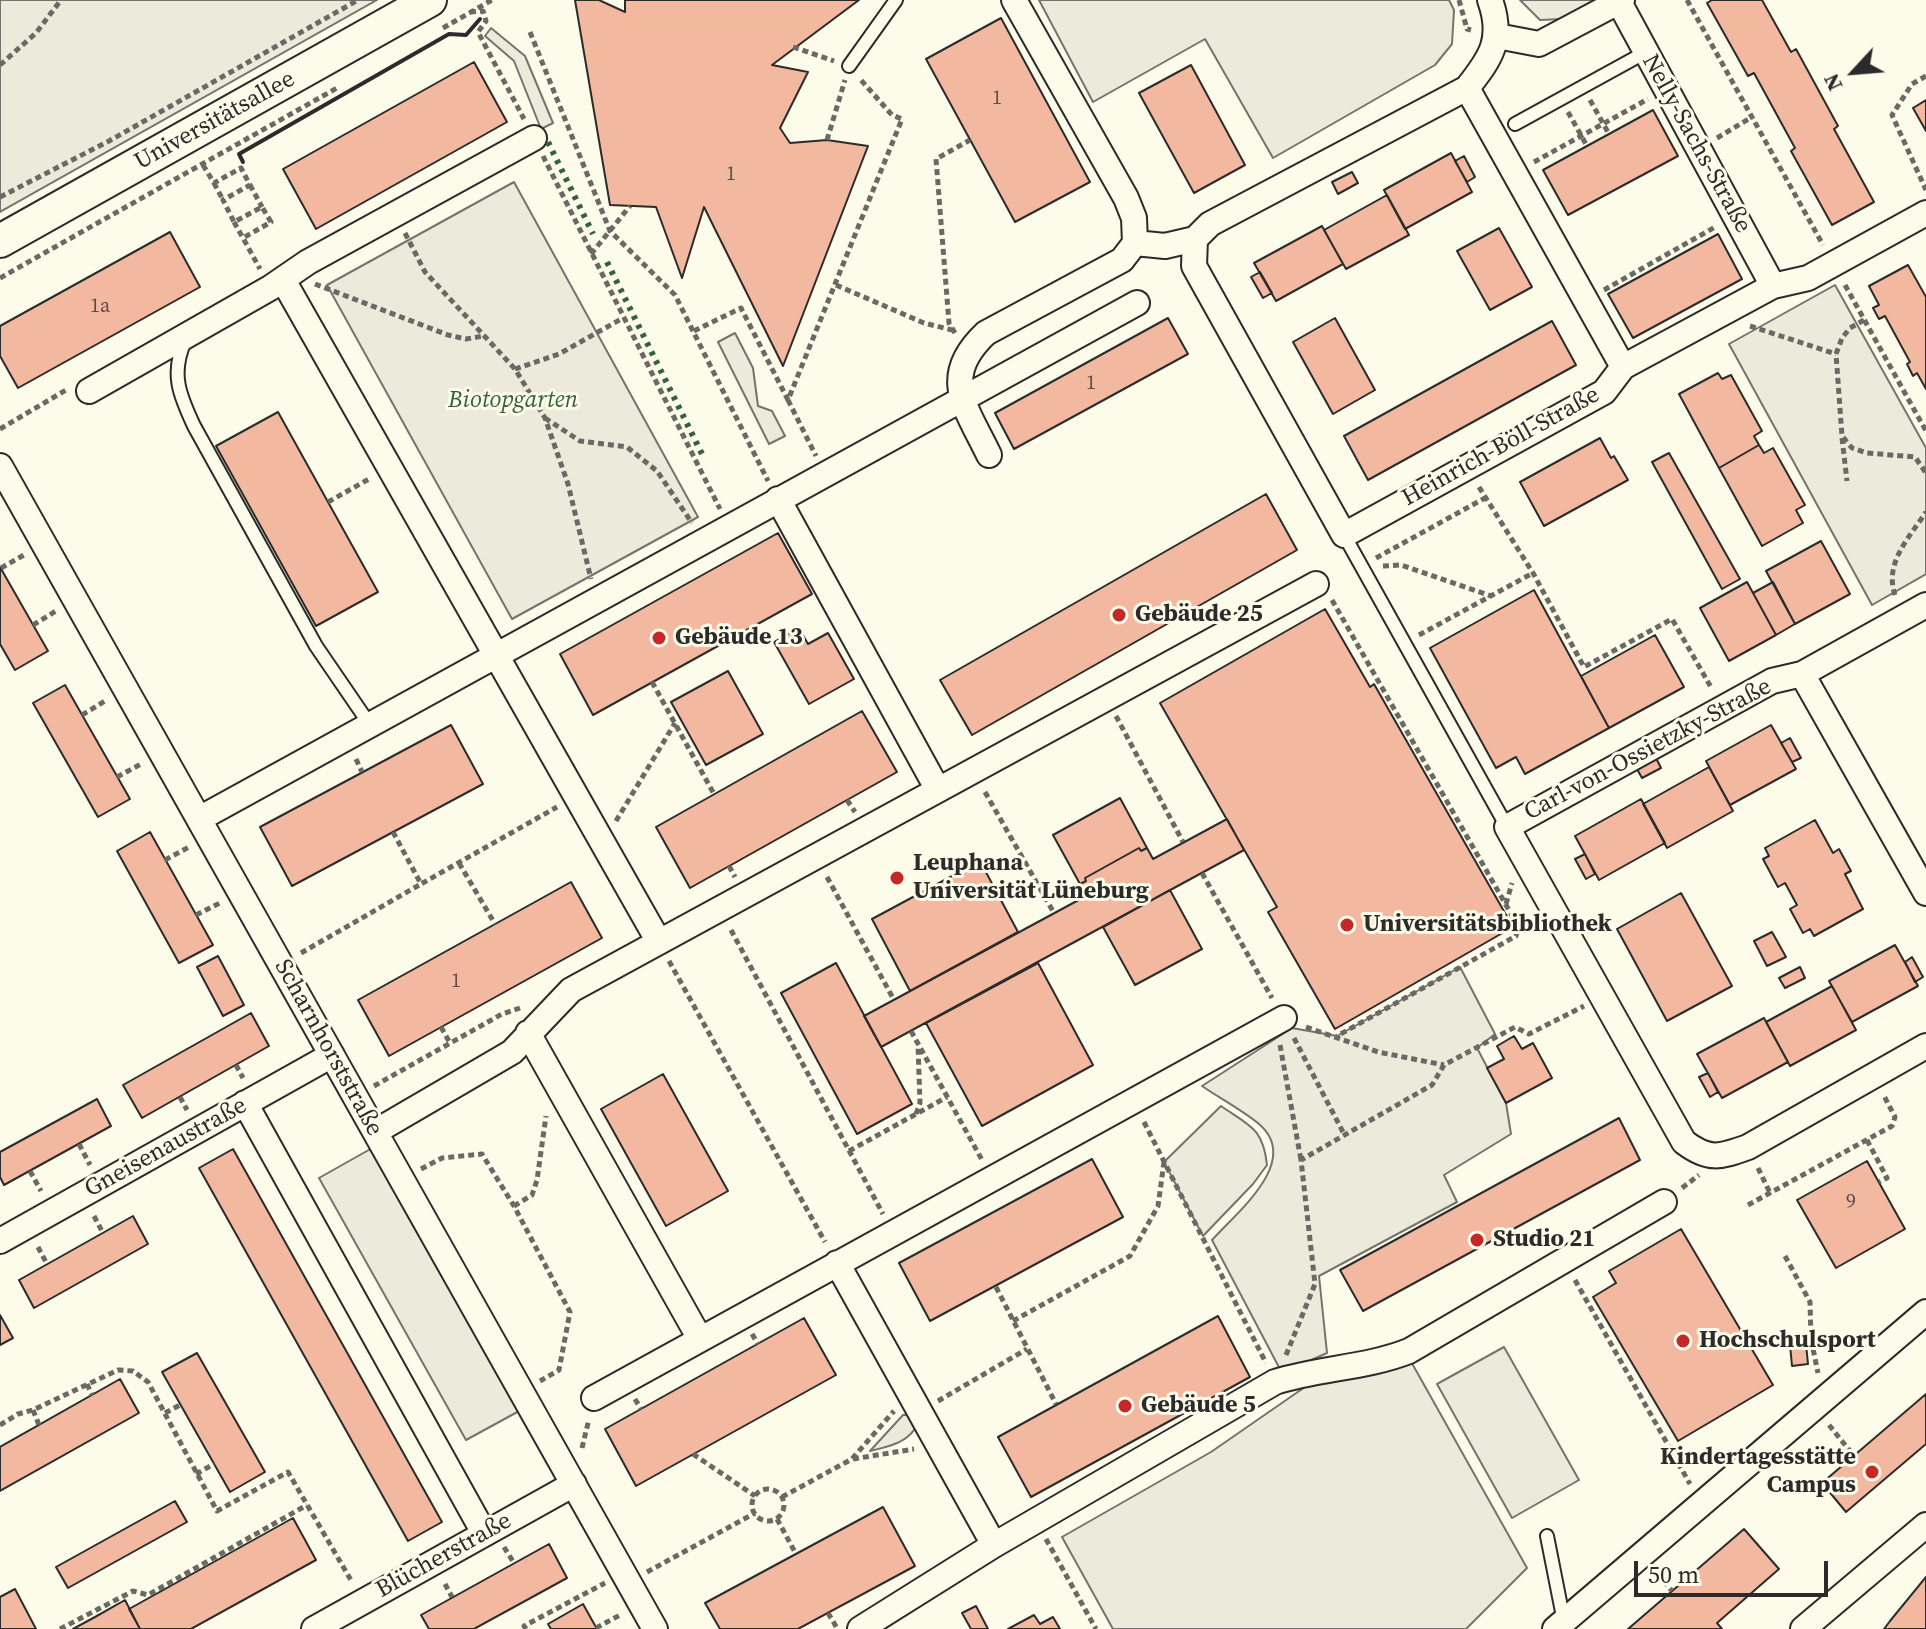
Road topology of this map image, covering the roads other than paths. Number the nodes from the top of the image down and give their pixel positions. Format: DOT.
graph roads {
  1 [pos="896,0"];
  2 [pos="1014,0"];
  3 [pos="1490,0"];
  4 [pos="1620,1"];
  5 [pos="436,14"];
  6 [pos="1497,36"];
  7 [pos="1646,52"];
  8 [pos="849,66"];
  9 [pos="1467,88"];
  10 [pos="1515,124"];
  11 [pos="534,138"];
  12 [pos="1926,213"];
  13 [pos="1195,239"];
  14 [pos="0,241"];
  15 [pos="1135,243"];
  16 [pos="277,284"];
  17 [pos="1773,286"];
  18 [pos="1137,303"];
  19 [pos="188,336"];
  20 [pos="1623,367"];
  21 [pos="89,391"];
  22 [pos="961,398"];
  23 [pos="989,455"];
  24 [pos="0,466"];
  25 [pos="778,499"];
  26 [pos="1344,535"];
  27 [pos="1314,586"];
  28 [pos="1926,605"];
  29 [pos="496,655"];
  30 [pos="1802,674"];
  31 [pos="370,725"];
  32 [pos="938,790"];
  33 [pos="199,819"];
  34 [pos="1507,827"];
  35 [pos="1926,893"];
  36 [pos="659,942"];
  37 [pos="1283,1027"];
  38 [pos="528,1033"];
  39 [pos="1926,1046"];
  40 [pos="332,1055"];
  41 [pos="245,1103"];
  42 [pos="375,1132"];
  43 [pos="1664,1202"];
  44 [pos="0,1241"];
  45 [pos="837,1263"];
  46 [pos="1926,1312"];
  47 [pos="700,1339"];
  48 [pos="594,1398"];
  49 [pos="574,1484"];
  50 [pos="1926,1525"];
  51 [pos="484,1533"];
  52 [pos="1547,1536"];
  53 [pos="994,1545"];
  54 [pos="1560,1625"];
  55 [pos="867,1627"];
  56 [pos="314,1629"];
  57 [pos="655,1629"];
  58 [pos="1803,1629"];
  1 -- 8 [label="lane"];
  2 -- 15 [label="street"];
  3 -- 6 [label="street"];
  4 -- 6 [label="street, Nelly-Sachs-Straße"];
  4 -- 7 [label="street, Nelly-Sachs-Straße"];
  5 -- 14 [label="main road, Universitätsallee"];
  6 -- 9 [label="street"];
  7 -- 10 [label="lane"];
  7 -- 17 [label="street, Nelly-Sachs-Straße"];
  9 -- 13 [label="street"];
  9 -- 20 [label="street, Heinrich-Böll-Straße"];
  11 -- 16 [label="street"];
  12 -- 17 [label="street"];
  13 -- 15 [label="street"];
  13 -- 26 [label="street"];
  15 -- 22 [label="street"];
  16 -- 19 [label="street"];
  16 -- 29 [label="street"];
  17 -- 20 [label="street"];
  18 -- 22 [label="street"];
  19 -- 21 [label="street"];
  19 -- 31 [label="lane"];
  20 -- 26 [label="street, Heinrich-Böll-Straße"];
  22 -- 23 [label="street"];
  22 -- 25 [label="street"];
  24 -- 33 [label="street, Scharnhorststraße"];
  25 -- 29 [label="street"];
  25 -- 32 [label="street"];
  26 -- 34 [label="lane"];
  27 -- 32 [label="street"];
  28 -- 30 [label="street, Carl-von-Ossietzky-Straße"];
  29 -- 31 [label="street"];
  29 -- 36 [label="street"];
  30 -- 34 [label="street, Carl-von-Ossietzky-Straße"];
  30 -- 35 [label="street, Carl-von-Ossietzky-Straße"];
  31 -- 33 [label="street"];
  32 -- 36 [label="street"];
  33 -- 40 [label="street, Scharnhorststraße"];
  34 -- 39 [label="street, Carl-von-Ossietzky-Straße"];
  36 -- 38 [label="street"];
  37 -- 45 [label="street"];
  38 -- 42 [label="street"];
  38 -- 47 [label="street"];
  40 -- 41 [label="street, Gneisenaustraße"];
  40 -- 42 [label="street, Scharnhorststraße"];
  41 -- 44 [label="street, Gneisenaustraße"];
  41 -- 51 [label="street"];
  42 -- 49 [label="street, Scharnhorststraße"];
  43 -- 53 [label="street"];
  45 -- 47 [label="street"];
  45 -- 53 [label="street"];
  46 -- 54 [label="street"];
  47 -- 48 [label="street"];
  49 -- 51 [label="street, Blücherstraße"];
  49 -- 57 [label="street, Scharnhorststraße"];
  50 -- 58 [label="street"];
  51 -- 56 [label="street, Blücherstraße"];
  52 -- 54 [label="lane"];
  53 -- 55 [label="street"];
}
